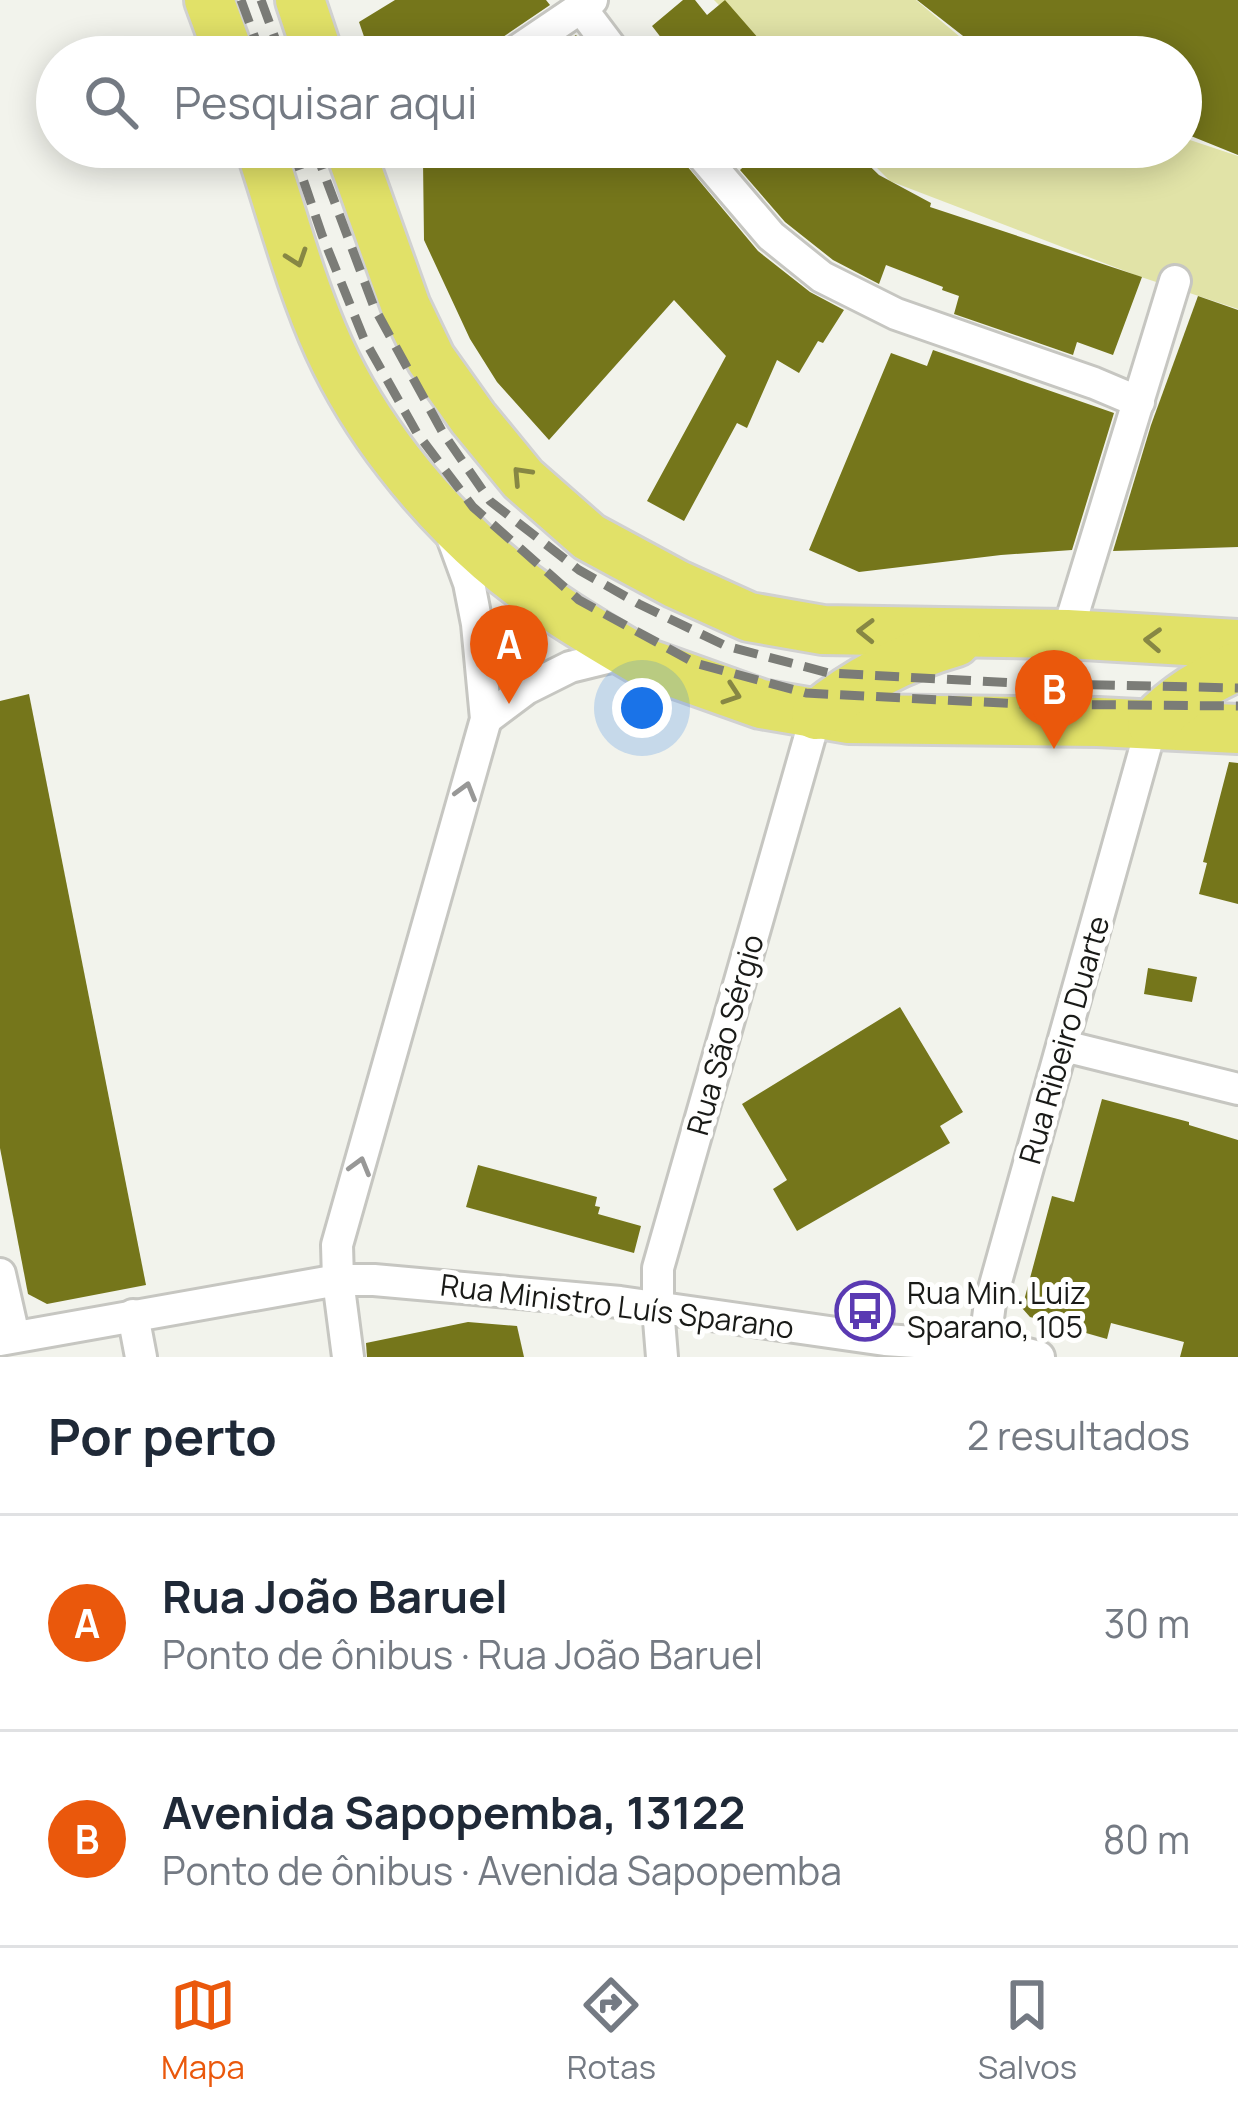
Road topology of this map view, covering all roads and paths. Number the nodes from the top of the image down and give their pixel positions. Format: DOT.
graph roads {
  1 [pos="209,0"];
  2 [pos="300,0"];
  3 [pos="586,4"];
  4 [pos="222,36"];
  5 [pos="312,36"];
  6 [pos="539,36"];
  7 [pos="605,36"];
  8 [pos="267,168"];
  9 [pos="364,168"];
  10 [pos="713,168"];
  11 [pos="1175,281"];
  12 [pos="1139,402"];
  13 [pos="439,507"];
  14 [pos="797,626"];
  15 [pos="1067,634"];
  16 [pos="996,635"];
  17 [pos="1238,644"];
  18 [pos="627,653"];
  19 [pos="1238,666"];
  20 [pos="816,715"];
  21 [pos="486,719"];
  22 [pos="1152,724"];
  23 [pos="1238,729"];
  24 [pos="1064,1046"];
  25 [pos="1238,1089"];
  26 [pos="0,1274"];
  27 [pos="338,1280"];
  28 [pos="658,1307"];
  29 [pos="133,1315"];
  30 [pos="7,1338"];
  31 [pos="983,1352"];
  32 [pos="141,1357"];
  33 [pos="348,1357"];
  34 [pos="662,1357"];
  35 [pos="1039,1357"];
  1 -- 4 [label="main road"];
  2 -- 5 [label="main road"];
  3 -- 6 [label="street"];
  3 -- 7 [label="street"];
  8 -- 13 [label="main road, one-way"];
  14 -- 9 [label="main road, one-way"];
  10 -- 12 [label="street"];
  11 -- 12 [label="street"];
  12 -- 15 [label="street"];
  13 -- 18 [label="main road"];
  13 -- 21 [label="street"];
  16 -- 14 [label="main road, one-way"];
  14 -- 20 [label="main road"];
  15 -- 16 [label="main road"];
  17 -- 15 [label="main road, one-way"];
  16 -- 20 [label="main road"];
  18 -- 20 [label="main road, one-way"];
  18 -- 21 [label="street"];
  19 -- 22 [label="main road"];
  20 -- 22 [label="main road"];
  20 -- 28 [label="street, Rua São Sérgio"];
  27 -- 21 [label="street, one-way"];
  22 -- 23 [label="main road"];
  22 -- 24 [label="street, Rua Ribeiro Duarte"];
  24 -- 25 [label="street"];
  24 -- 31 [label="street, Rua Ribeiro Duarte"];
  26 -- 30 [label="street"];
  27 -- 28 [label="street, Rua Ministro Luís Sparano"];
  27 -- 29 [label="street, Rua Ministro Luís Sparano"];
  27 -- 33 [label="street"];
  28 -- 31 [label="street, Rua Ministro Luís Sparano"];
  28 -- 34 [label="street, Rua São Sérgio"];
  29 -- 30 [label="street, Rua Ministro Luís Sparano"];
  29 -- 32 [label="street"];
  31 -- 35 [label="street, Rua Ministro Luís Sparano"];
}
